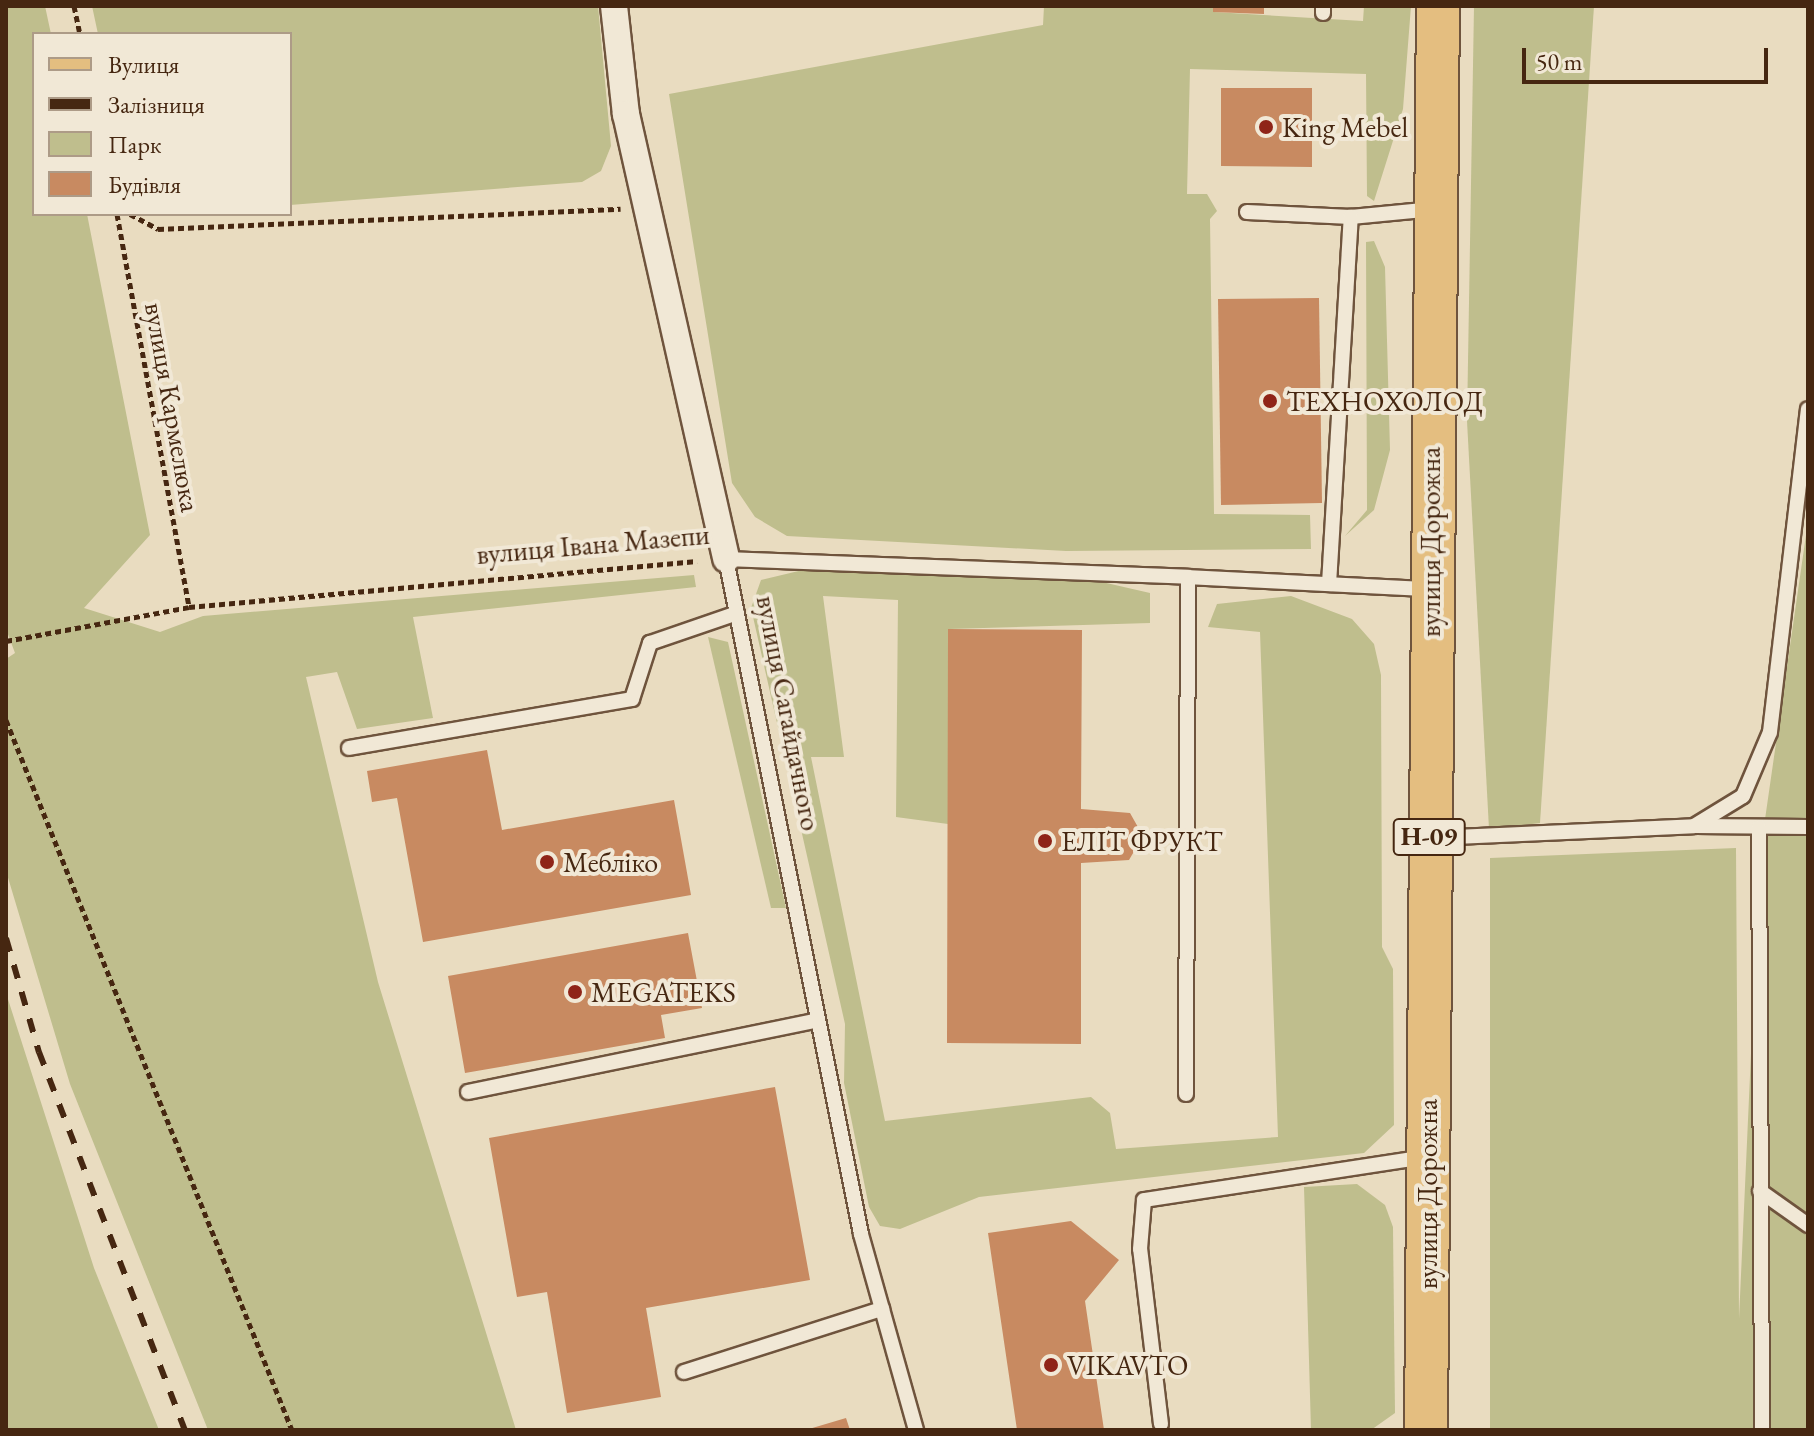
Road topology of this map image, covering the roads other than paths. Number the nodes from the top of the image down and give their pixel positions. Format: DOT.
graph roads {
  1 [pos="614,6"];
  2 [pos="1438,6"];
  3 [pos="1434,209"];
  4 [pos="1247,212"];
  5 [pos="1351,217"];
  6 [pos="1808,409"];
  7 [pos="726,559"];
  8 [pos="1188,577"];
  9 [pos="1329,584"];
  10 [pos="1429,589"];
  11 [pos="737,613"];
  12 [pos="349,748"];
  13 [pos="1694,826"];
  14 [pos="1759,827"];
  15 [pos="1808,827"];
  16 [pos="1429,839"];
  17 [pos="818,1020"];
  18 [pos="468,1092"];
  19 [pos="1186,1094"];
  20 [pos="1427,1157"];
  21 [pos="1760,1191"];
  22 [pos="1808,1225"];
  23 [pos="882,1309"];
  24 [pos="684,1372"];
  25 [pos="1419,1422"];
  26 [pos="1161,1424"];
  27 [pos="916,1430"];
  28 [pos="1762,1430"];
  1 -- 7 [label="street, вулиця Сагайдачного"];
  2 -- 3 [label="main road, вулиця Дорожна / Н-09"];
  3 -- 5 [label="lane"];
  3 -- 10 [label="main road, вулиця Дорожна / Н-09"];
  4 -- 5 [label="lane"];
  5 -- 9 [label="lane"];
  6 -- 13 [label="lane"];
  7 -- 8 [label="lane, вулиця Івана Мазепи"];
  7 -- 11 [label="lane, вулиця Сагайдачного"];
  8 -- 9 [label="lane, вулиця Івана Мазепи"];
  8 -- 19 [label="lane"];
  9 -- 10 [label="lane, вулиця Івана Мазепи"];
  10 -- 16 [label="main road, вулиця Дорожна / Н-09"];
  11 -- 12 [label="lane"];
  11 -- 17 [label="lane, вулиця Сагайдачного"];
  13 -- 14 [label="lane"];
  13 -- 16 [label="lane"];
  14 -- 15 [label="lane"];
  14 -- 21 [label="lane"];
  16 -- 20 [label="main road, вулиця Дорожна / Н-09"];
  17 -- 18 [label="lane"];
  17 -- 23 [label="lane, вулиця Сагайдачного"];
  20 -- 25 [label="main road, вулиця Дорожна / Н-09"];
  20 -- 26 [label="lane"];
  21 -- 22 [label="lane"];
  21 -- 28 [label="lane"];
  23 -- 24 [label="lane"];
  23 -- 27 [label="lane, вулиця Сагайдачного"];
}
